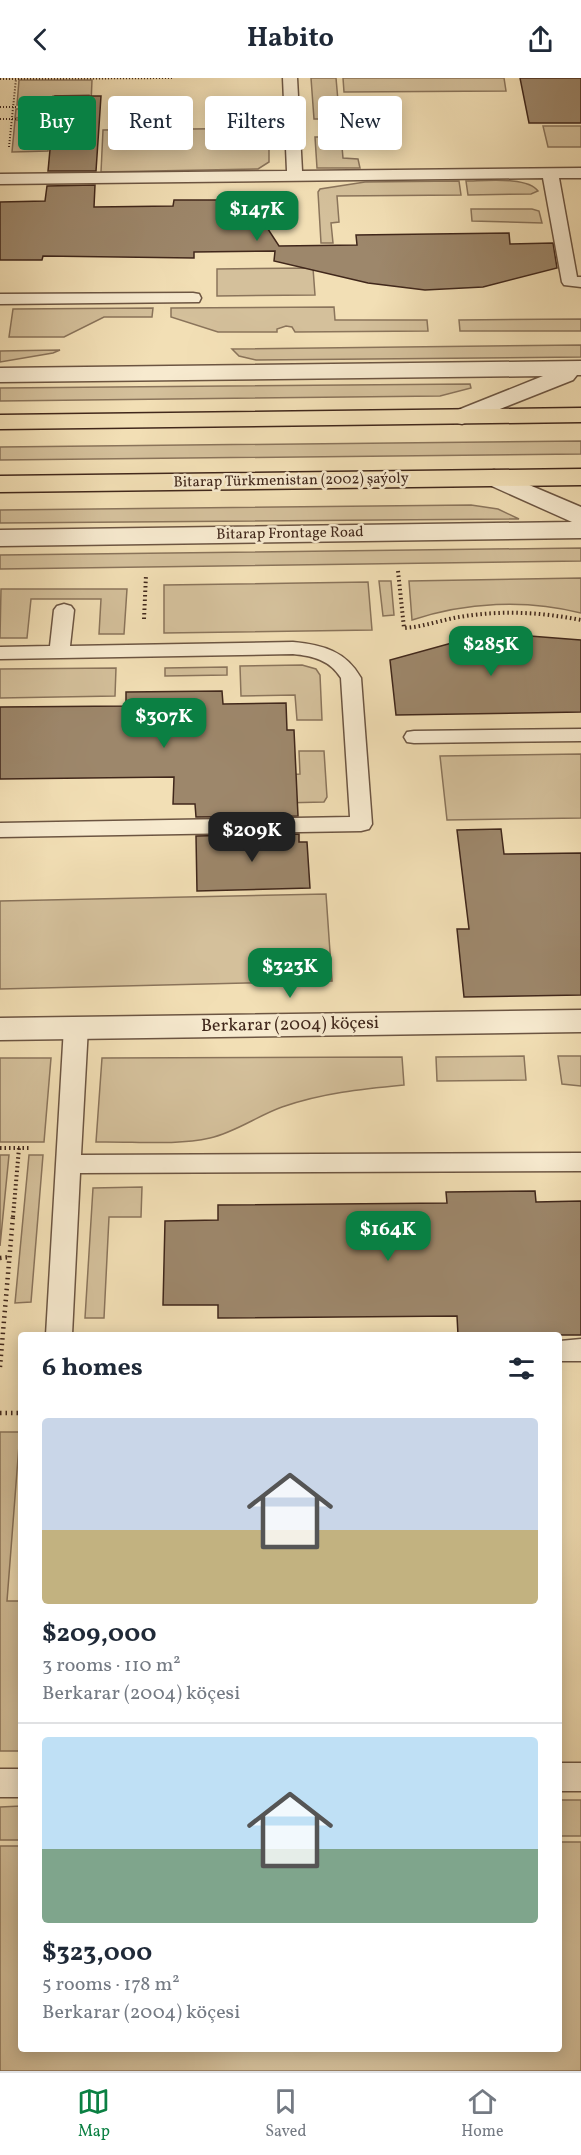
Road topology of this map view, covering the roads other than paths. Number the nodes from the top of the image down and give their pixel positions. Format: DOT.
graph roads {
  1 [pos="290,78"];
  2 [pos="550,173"];
  3 [pos="581,173"];
  4 [pos="295,176"];
  5 [pos="3,179"];
  6 [pos="581,282"];
  7 [pos="193,298"];
  8 [pos="0,299"];
  9 [pos="581,368"];
  10 [pos="0,375"];
  11 [pos="581,415"];
  12 [pos="462,417"];
  13 [pos="0,422"];
  14 [pos="581,477"];
  15 [pos="494,478"];
  16 [pos="0,484"];
  17 [pos="581,517"];
  18 [pos="581,531"];
  19 [pos="0,538"];
  20 [pos="63,610"];
  21 [pos="59,651"];
  22 [pos="0,652"];
  23 [pos="581,735"];
  24 [pos="414,737"];
  25 [pos="0,830"];
  26 [pos="581,1021"];
  27 [pos="76,1028"];
  28 [pos="0,1029"];
  29 [pos="581,1162"];
  30 [pos="69,1164"];
  31 [pos="59,1332"];
  32 [pos="581,1350"];
  33 [pos="562,1351"];
  34 [pos="562,1777"];
  35 [pos="581,1777"];
  36 [pos="18,1782"];
  37 [pos="0,1783"];
  1 -- 4 [label="lane"];
  2 -- 3 [label="lane"];
  2 -- 4 [label="lane"];
  2 -- 6 [label="lane"];
  4 -- 5 [label="lane"];
  7 -- 8 [label="lane"];
  9 -- 10 [label="street"];
  9 -- 12 [label="street"];
  11 -- 12 [label="main road"];
  12 -- 13 [label="main road"];
  14 -- 15 [label="main road, Bitarap Türkmenistan (2002) şaýoly"];
  15 -- 16 [label="main road, Bitarap Türkmenistan (2002) şaýoly"];
  15 -- 17 [label="street"];
  18 -- 19 [label="street, Bitarap Frontage Road"];
  20 -- 21 [label="lane"];
  21 -- 22 [label="lane"];
  21 -- 25 [label="lane"];
  23 -- 24 [label="lane"];
  26 -- 27 [label="street, Berkarar (2004) köçesi"];
  27 -- 28 [label="street, Berkarar (2004) köçesi"];
  27 -- 30 [label="lane"];
  29 -- 30 [label="lane"];
  30 -- 31 [label="lane"];
  32 -- 33 [label="lane"];
  34 -- 35 [label="lane"];
  36 -- 37 [label="lane"];
}
